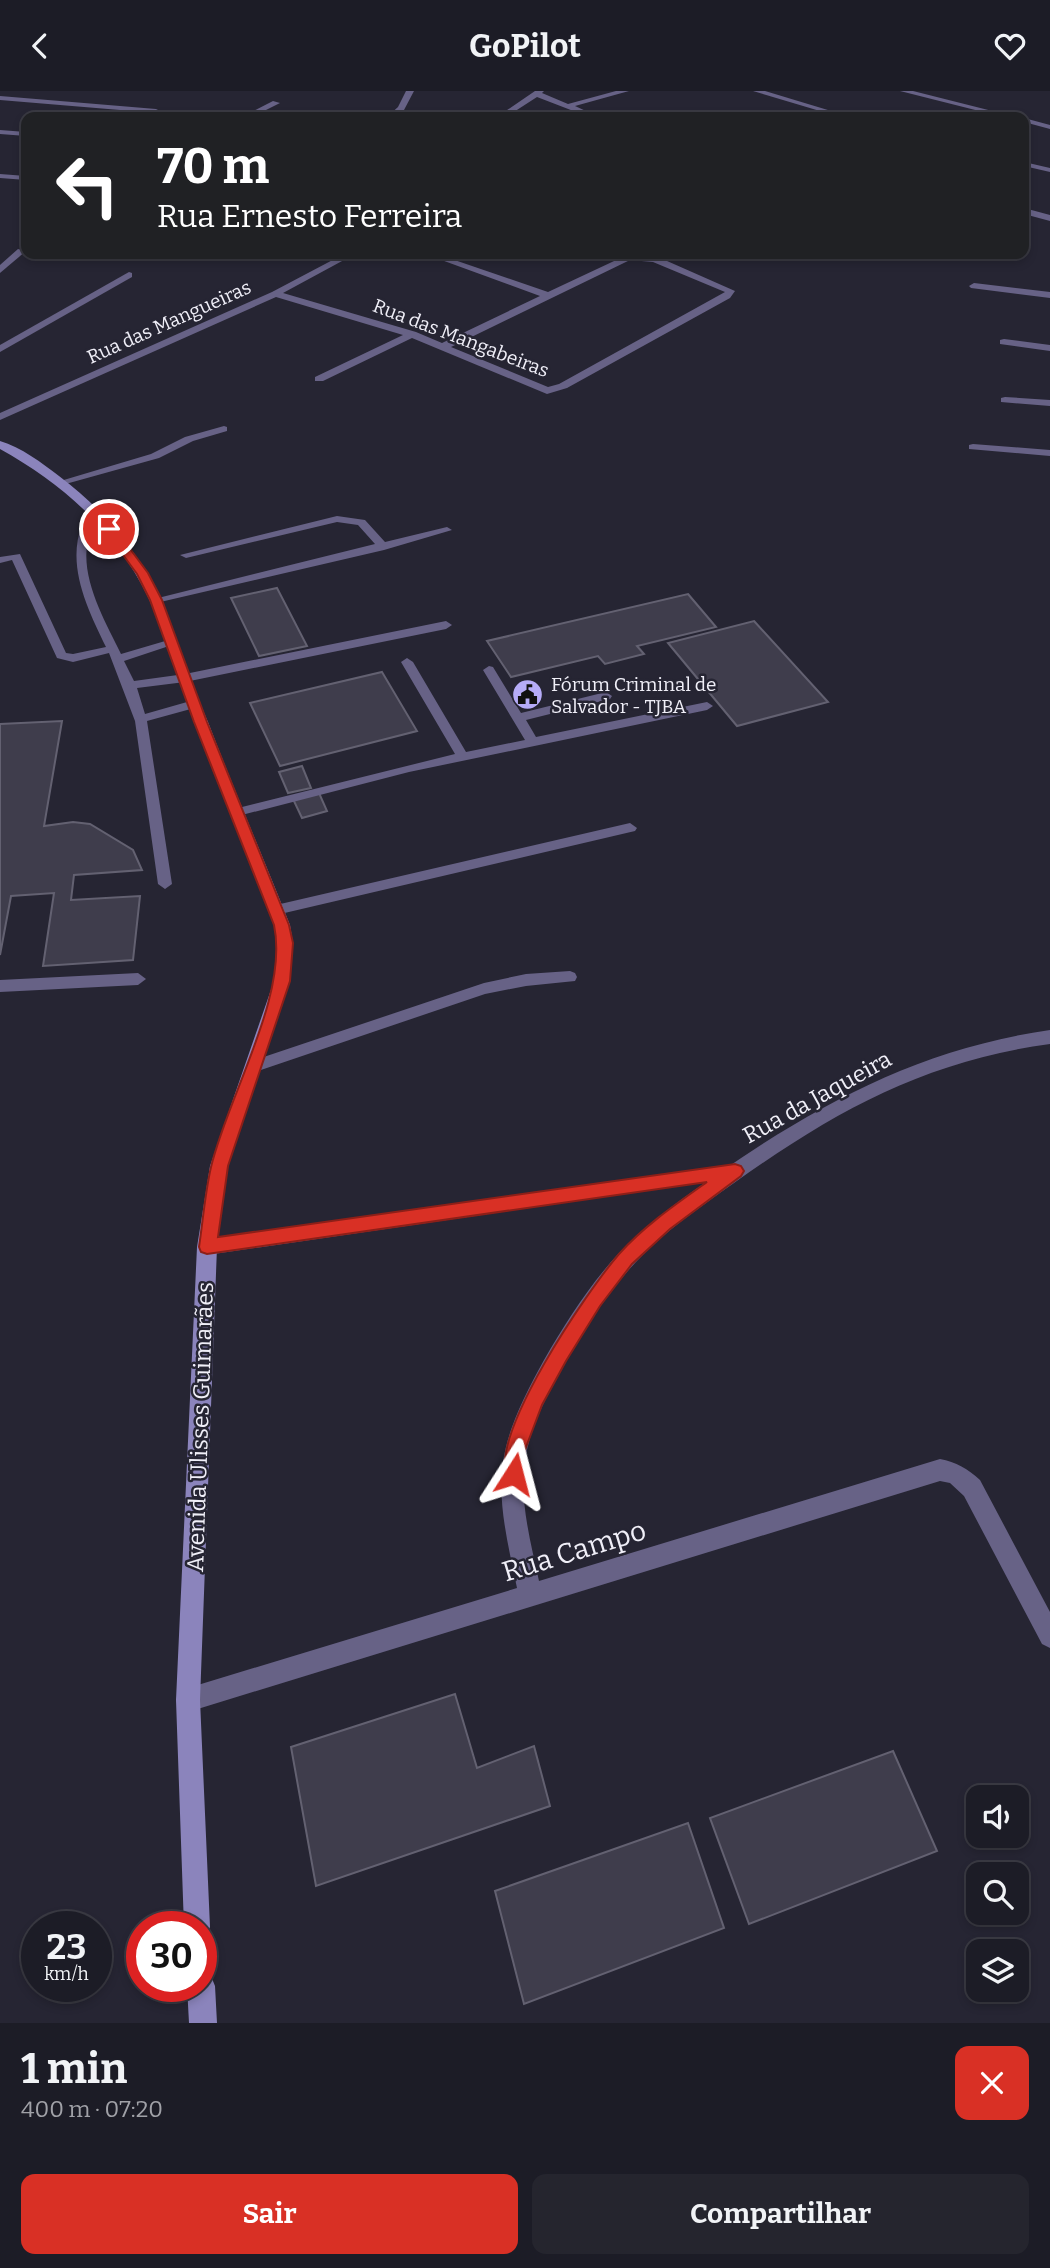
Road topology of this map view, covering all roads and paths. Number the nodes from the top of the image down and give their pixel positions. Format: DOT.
graph roads {
  1 [pos="410,91"];
  2 [pos="625,91"];
  3 [pos="757,91"];
  4 [pos="904,91"];
  5 [pos="538,92"];
  6 [pos="0,97"];
  7 [pos="11,99"];
  8 [pos="276,103"];
  9 [pos="568,106"];
  10 [pos="0,107"];
  11 [pos="156,111"];
  12 [pos="257,112"];
  13 [pos="397,112"];
  14 [pos="508,112"];
  15 [pos="583,112"];
  16 [pos="830,112"];
  17 [pos="991,112"];
  18 [pos="1029,121"];
  19 [pos="1050,127"];
  20 [pos="0,132"];
  21 [pos="21,134"];
  22 [pos="1029,165"];
  23 [pos="1038,167"];
  24 [pos="1050,170"];
  25 [pos="1029,173"];
  26 [pos="0,176"];
  27 [pos="21,178"];
  28 [pos="1029,212"];
  29 [pos="1050,218"];
  30 [pos="21,251"];
  31 [pos="341,259"];
  32 [pos="443,259"];
  33 [pos="624,259"];
  34 [pos="655,259"];
  35 [pos="0,270"];
  36 [pos="129,275"];
  37 [pos="974,286"];
  38 [pos="275,294"];
  39 [pos="546,295"];
  40 [pos="1050,295"];
  41 [pos="412,334"];
  42 [pos="1004,342"];
  43 [pos="444,346"];
  44 [pos="1050,348"];
  45 [pos="0,349"];
  46 [pos="319,379"];
  47 [pos="1005,400"];
  48 [pos="1050,403"];
  49 [pos="0,417"];
  50 [pos="224,429"];
  51 [pos="0,444"];
  52 [pos="973,447"];
  53 [pos="1050,453"];
  54 [pos="62,482"];
  55 [pos="93,510"];
  56 [pos="447,530"];
  57 [pos="384,547"];
  58 [pos="186,555"];
  59 [pos="0,560"];
  60 [pos="156,600"];
  61 [pos="446,625"];
  62 [pos="172,643"];
  63 [pos="115,654"];
  64 [pos="407,662"];
  65 [pos="489,670"];
  66 [pos="184,678"];
  67 [pos="131,685"];
  68 [pos="606,696"];
  69 [pos="194,704"];
  70 [pos="707,706"];
  71 [pos="519,718"];
  72 [pos="140,719"];
  73 [pos="533,741"];
  74 [pos="462,756"];
  75 [pos="238,812"];
  76 [pos="630,828"];
  77 [pos="165,884"];
  78 [pos="276,910"];
  79 [pos="570,977"];
  80 [pos="138,979"];
  81 [pos="0,986"];
  82 [pos="1050,1037"];
  83 [pos="255,1066"];
  84 [pos="735,1171"];
  85 [pos="207,1247"];
  86 [pos="530,1596"];
  87 [pos="1050,1636"];
  88 [pos="188,1700"];
  89 [pos="196,1911"];
  90 [pos="202,2002"];
  91 [pos="203,2023"];
  1 -- 13 [label="street"];
  2 -- 9 [label="street"];
  3 -- 16 [label="street"];
  4 -- 17 [label="street"];
  5 -- 9 [label="street"];
  5 -- 14 [label="street"];
  6 -- 7 [label="street"];
  7 -- 10 [label="street"];
  7 -- 11 [label="street"];
  8 -- 12 [label="street"];
  9 -- 15 [label="street"];
  18 -- 19 [label="street"];
  20 -- 21 [label="street"];
  22 -- 23 [label="street"];
  23 -- 24 [label="street"];
  23 -- 25 [label="street"];
  26 -- 27 [label="street"];
  28 -- 29 [label="street"];
  30 -- 35 [label="street"];
  31 -- 38 [label="street, Rua das Mangueiras"];
  32 -- 39 [label="street"];
  33 -- 39 [label="street, Rua das Mangabeiras"];
  34 -- 43 [label="street, Rua das Mangabeiras"];
  36 -- 45 [label="street"];
  37 -- 40 [label="street"];
  38 -- 41 [label="street, Rua das Mangabeiras"];
  38 -- 49 [label="street, Rua das Mangueiras"];
  39 -- 43 [label="street"];
  41 -- 43 [label="street, Rua das Mangabeiras"];
  41 -- 46 [label="street"];
  42 -- 44 [label="street"];
  47 -- 48 [label="street"];
  50 -- 54 [label="lane"];
  51 -- 54 [label="main road, Avenida Ulisses Guimarães"];
  52 -- 53 [label="street"];
  54 -- 55 [label="main road, Avenida Ulisses Guimarães"];
  55 -- 60 [label="main road, Avenida Ulisses Guimarães"];
  55 -- 63 [label="lane"];
  56 -- 57 [label="lane"];
  57 -- 58 [label="lane"];
  57 -- 60 [label="lane"];
  59 -- 63 [label="lane"];
  60 -- 62 [label="main road, Avenida Ulisses Guimarães"];
  61 -- 66 [label="lane"];
  62 -- 63 [label="lane"];
  62 -- 66 [label="main road, Avenida Ulisses Guimarães"];
  63 -- 67 [label="lane"];
  64 -- 74 [label="lane"];
  65 -- 71 [label="lane"];
  66 -- 67 [label="lane"];
  66 -- 69 [label="main road, Avenida Ulisses Guimarães"];
  67 -- 72 [label="lane"];
  68 -- 71 [label="lane"];
  69 -- 72 [label="lane"];
  69 -- 75 [label="main road, Avenida Ulisses Guimarães"];
  70 -- 73 [label="lane"];
  71 -- 73 [label="lane"];
  72 -- 77 [label="lane"];
  73 -- 74 [label="lane"];
  74 -- 75 [label="lane"];
  75 -- 78 [label="main road, Avenida Ulisses Guimarães"];
  76 -- 78 [label="lane"];
  78 -- 83 [label="main road, Avenida Ulisses Guimarães"];
  79 -- 83 [label="lane"];
  80 -- 81 [label="lane"];
  82 -- 84 [label="street, Rua da Jaqueira"];
  83 -- 85 [label="main road, Avenida Ulisses Guimarães"];
  84 -- 85 [label="lane"];
  84 -- 86 [label="street, Rua da Jaqueira"];
  85 -- 88 [label="main road, Avenida Ulisses Guimarães"];
  86 -- 87 [label="street, Rua Campo"];
  86 -- 88 [label="street, Rua Campo"];
  88 -- 89 [label="main road, Avenida Ulisses Guimarães"];
  90 -- 91 [label="main road"];
}
